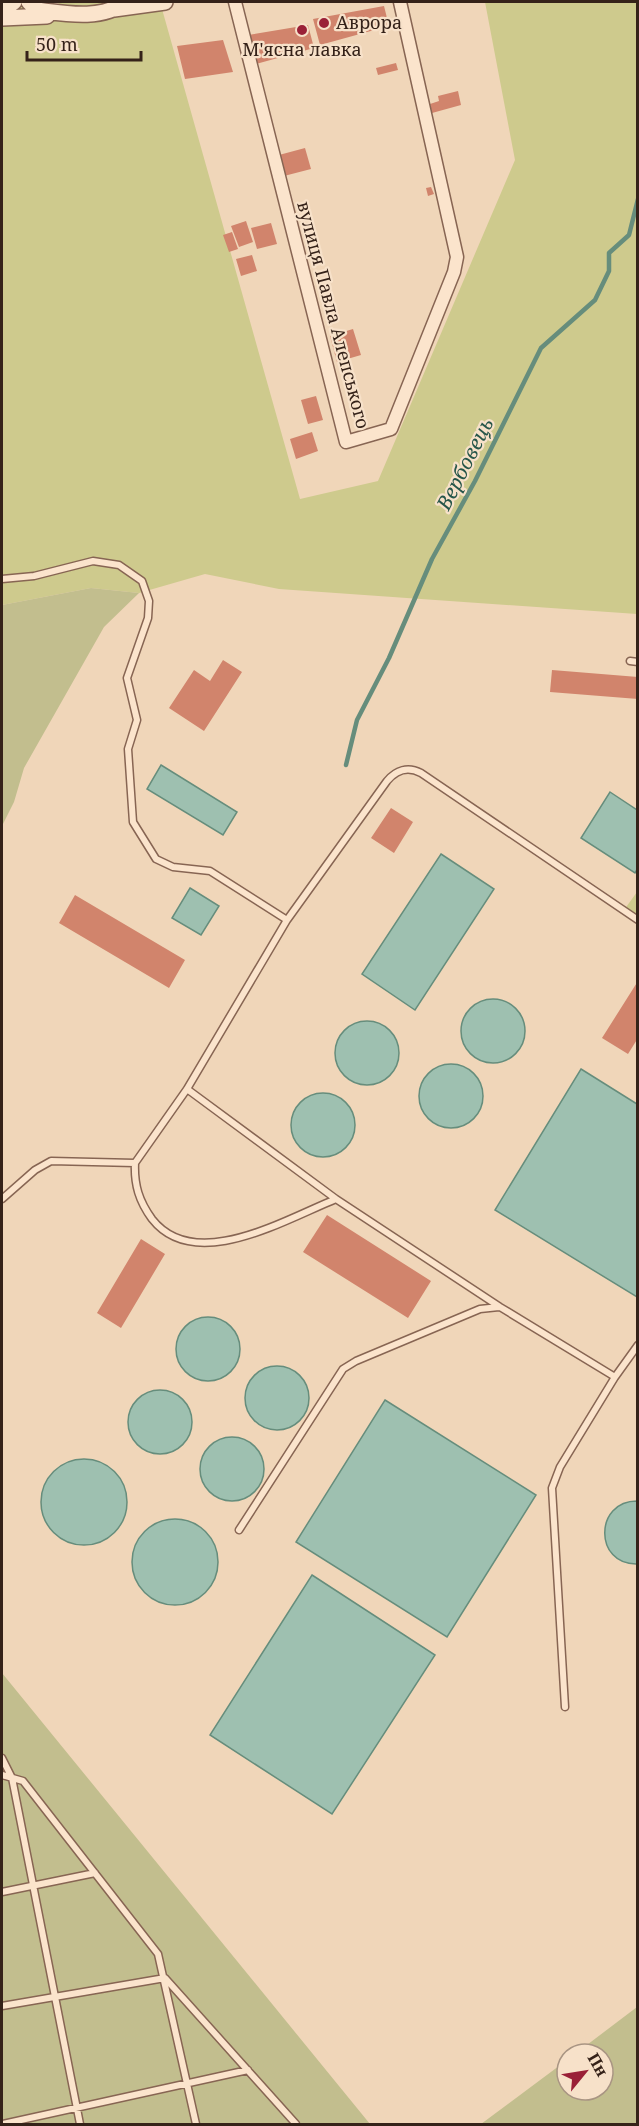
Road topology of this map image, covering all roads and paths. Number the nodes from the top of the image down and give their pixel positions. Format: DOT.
graph roads {
  1 [pos="29,2"];
  2 [pos="165,2"];
  3 [pos="235,2"];
  4 [pos="400,2"];
  5 [pos="117,6"];
  6 [pos="6,8"];
  7 [pos="74,15"];
  8 [pos="2,579"];
  9 [pos="287,920"];
  10 [pos="638,920"];
  11 [pos="187,1089"];
  12 [pos="135,1163"];
  13 [pos="2,1199"];
  14 [pos="336,1199"];
  15 [pos="500,1307"];
  16 [pos="638,1345"];
  17 [pos="615,1377"];
  18 [pos="239,1530"];
  19 [pos="565,1707"];
  20 [pos="2,1758"];
  21 [pos="2,1775"];
  22 [pos="12,1778"];
  23 [pos="95,1873"];
  24 [pos="33,1886"];
  25 [pos="2,1892"];
  26 [pos="165,1978"];
  27 [pos="54,1996"];
  28 [pos="2,2007"];
  29 [pos="248,2070"];
  30 [pos="189,2085"];
  31 [pos="76,2109"];
  32 [pos="3,2124"];
  33 [pos="80,2124"];
  34 [pos="196,2124"];
  35 [pos="296,2124"];
  1 -- 7 [label="street"];
  2 -- 5 [label="street"];
  3 -- 4 [label="street, вулиця Павла Алепського"];
  5 -- 7 [label="street"];
  6 -- 7 [label="street"];
  8 -- 9 [label="lane"];
  9 -- 10 [label="lane"];
  9 -- 11 [label="lane"];
  11 -- 12 [label="lane"];
  11 -- 14 [label="lane"];
  12 -- 13 [label="lane"];
  12 -- 14 [label="lane"];
  14 -- 15 [label="lane"];
  15 -- 17 [label="lane"];
  15 -- 18 [label="lane"];
  16 -- 17 [label="lane"];
  17 -- 19 [label="lane"];
  20 -- 22 [label="lane"];
  21 -- 22 [label="lane"];
  22 -- 23 [label="lane"];
  22 -- 24 [label="lane"];
  23 -- 24 [label="lane"];
  23 -- 26 [label="lane"];
  24 -- 25 [label="lane"];
  24 -- 27 [label="lane"];
  26 -- 27 [label="lane"];
  26 -- 29 [label="lane"];
  26 -- 30 [label="lane"];
  27 -- 28 [label="lane"];
  27 -- 31 [label="lane"];
  29 -- 30 [label="lane"];
  29 -- 35 [label="lane"];
  30 -- 31 [label="lane"];
  30 -- 34 [label="lane"];
  31 -- 32 [label="lane"];
  31 -- 33 [label="lane"];
}
